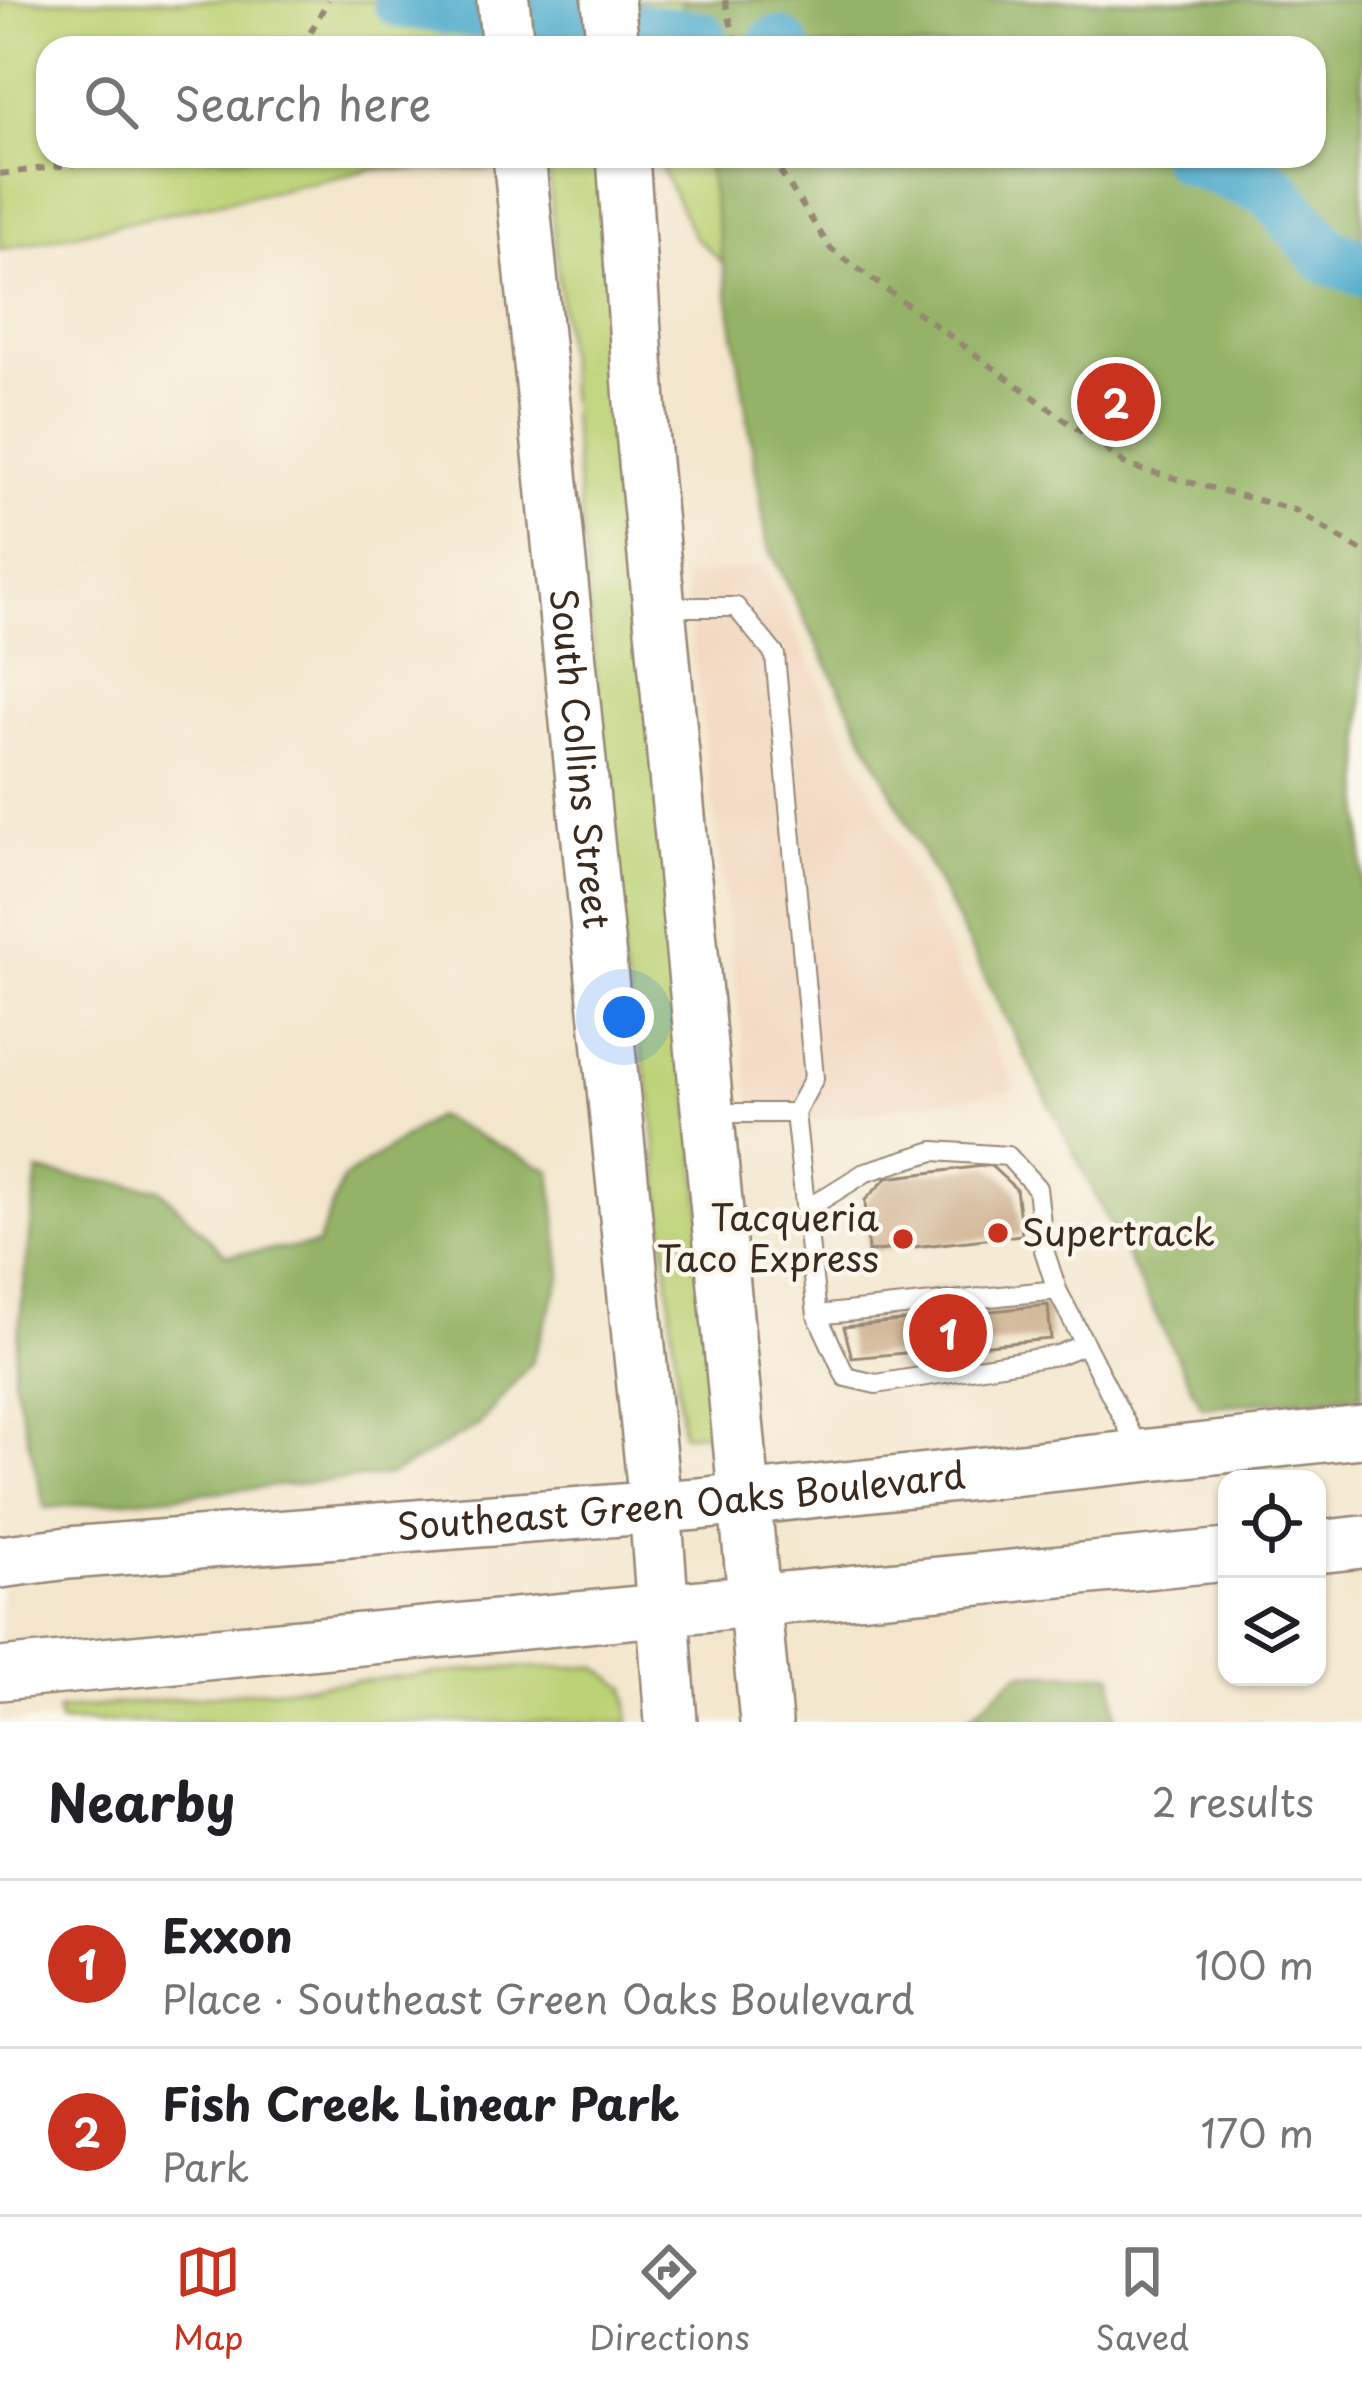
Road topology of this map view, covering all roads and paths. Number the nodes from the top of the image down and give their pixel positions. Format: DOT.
graph roads {
  1 [pos="328,0"];
  2 [pos="502,0"];
  3 [pos="608,0"];
  4 [pos="725,0"];
  5 [pos="308,36"];
  6 [pos="506,36"];
  7 [pos="612,36"];
  8 [pos="734,36"];
  9 [pos="45,168"];
  10 [pos="520,168"];
  11 [pos="624,168"];
  12 [pos="778,168"];
  13 [pos="0,174"];
  14 [pos="1362,551"];
  15 [pos="658,607"];
  16 [pos="708,1113"];
  17 [pos="795,1113"];
  18 [pos="806,1210"];
  19 [pos="1057,1291"];
  20 [pos="817,1315"];
  21 [pos="1085,1344"];
  22 [pos="1362,1432"];
  23 [pos="1142,1455"];
  24 [pos="748,1498"];
  25 [pos="655,1505"];
  26 [pos="1362,1542"];
  27 [pos="1326,1545"];
  28 [pos="1218,1557"];
  29 [pos="0,1562"];
  30 [pos="756,1601"];
  31 [pos="663,1610"];
  32 [pos="0,1674"];
  33 [pos="671,1722"];
  34 [pos="766,1722"];
  1 -- 5 [label="path"];
  2 -- 6 [label="main road"];
  3 -- 7 [label="main road"];
  4 -- 8 [label="path"];
  9 -- 13 [label="path"];
  10 -- 25 [label="main road, South Collins Street"];
  11 -- 15 [label="main road"];
  12 -- 14 [label="path"];
  15 -- 16 [label="main road"];
  15 -- 17 [label="lane"];
  16 -- 17 [label="lane"];
  16 -- 24 [label="main road"];
  17 -- 18 [label="lane"];
  18 -- 19 [label="lane"];
  18 -- 20 [label="lane"];
  19 -- 20 [label="lane"];
  19 -- 21 [label="lane"];
  20 -- 21 [label="lane"];
  21 -- 23 [label="lane"];
  22 -- 23 [label="main road, Southeast Green Oaks Boulevard"];
  23 -- 24 [label="main road, Southeast Green Oaks Boulevard"];
  24 -- 25 [label="main road, Southeast Green Oaks Boulevard"];
  24 -- 30 [label="main road"];
  25 -- 29 [label="main road, Southeast Green Oaks Boulevard"];
  25 -- 31 [label="main road, South Collins Street"];
  26 -- 27 [label="main road"];
  28 -- 30 [label="main road"];
  30 -- 31 [label="main road"];
  30 -- 34 [label="main road"];
  31 -- 32 [label="main road"];
  31 -- 33 [label="main road, South Collins Street"];
}
